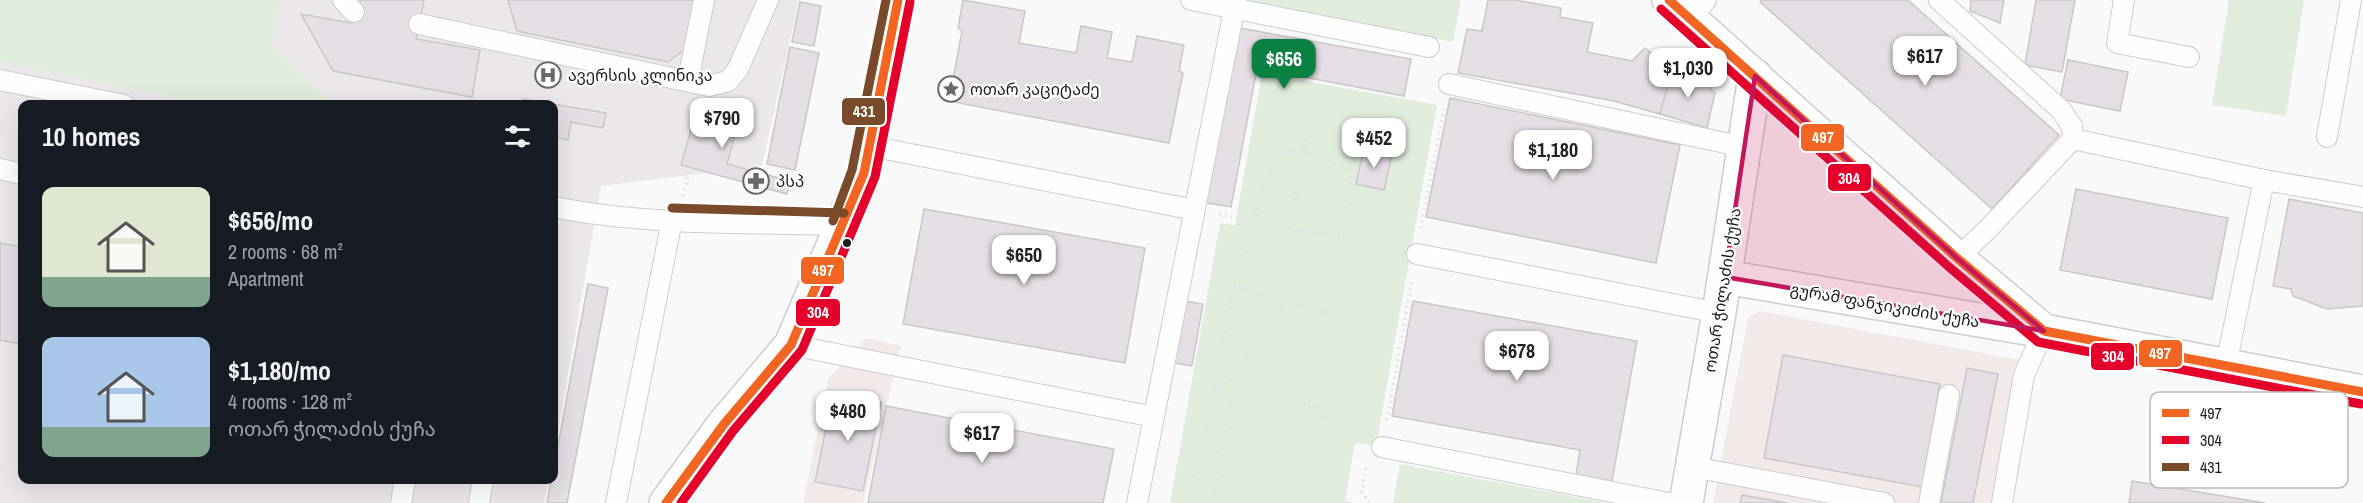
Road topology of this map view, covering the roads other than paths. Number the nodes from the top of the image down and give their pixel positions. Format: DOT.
graph roads {
  1 [pos="704,0"];
  2 [pos="768,0"];
  3 [pos="898,0"];
  4 [pos="1191,0"];
  5 [pos="1939,0"];
  6 [pos="2124,0"];
  7 [pos="2351,0"];
  8 [pos="1235,4"];
  9 [pos="1688,6"];
  10 [pos="420,24"];
  11 [pos="1429,47"];
  12 [pos="2189,57"];
  13 [pos="1755,76"];
  14 [pos="0,80"];
  15 [pos="688,80"];
  16 [pos="1449,84"];
  17 [pos="99,100"];
  18 [pos="2327,137"];
  19 [pos="2073,139"];
  20 [pos="870,146"];
  21 [pos="1744,147"];
  22 [pos="0,169"];
  23 [pos="18,173"];
  24 [pos="2264,180"];
  25 [pos="2363,197"];
  26 [pos="558,208"];
  27 [pos="1195,210"];
  28 [pos="675,220"];
  29 [pos="844,225"];
  30 [pos="1417,254"];
  31 [pos="1956,258"];
  32 [pos="1725,277"];
  33 [pos="1719,313"];
  34 [pos="2044,331"];
  35 [pos="791,345"];
  36 [pos="2226,365"];
  37 [pos="2363,392"];
  38 [pos="1949,395"];
  39 [pos="1154,417"];
  40 [pos="1382,447"];
  41 [pos="1693,466"];
  42 [pos="404,484"];
  43 [pos="482,484"];
  44 [pos="401,503"];
  45 [pos="479,503"];
  46 [pos="616,503"];
  47 [pos="666,503"];
  48 [pos="1137,503"];
  49 [pos="1669,503"];
  50 [pos="1686,503"];
  51 [pos="1884,503"];
  52 [pos="1929,503"];
  53 [pos="2002,503"];
  1 -- 15 [label="lane"];
  2 -- 15 [label="lane"];
  3 -- 20 [label="main road"];
  4 -- 8 [label="lane"];
  5 -- 19 [label="lane"];
  6 -- 12 [label="lane"];
  7 -- 18 [label="lane"];
  8 -- 11 [label="lane"];
  8 -- 27 [label="lane"];
  9 -- 13 [label="main road"];
  10 -- 15 [label="lane"];
  13 -- 21 [label="main road, ოთარ ჭილაძის ქუჩა"];
  13 -- 31 [label="main road"];
  14 -- 17 [label="lane"];
  16 -- 21 [label="lane"];
  19 -- 24 [label="lane"];
  19 -- 31 [label="lane"];
  20 -- 27 [label="lane"];
  20 -- 29 [label="main road"];
  21 -- 32 [label="main road, ოთარ ჭილაძის ქუჩა"];
  22 -- 23 [label="lane"];
  24 -- 25 [label="lane"];
  24 -- 36 [label="lane"];
  26 -- 28 [label="lane"];
  27 -- 39 [label="lane"];
  28 -- 29 [label="lane"];
  28 -- 46 [label="lane"];
  29 -- 35 [label="main road"];
  30 -- 33 [label="lane"];
  31 -- 34 [label="main road"];
  32 -- 33 [label="main road, ოთარ ჭილაძის ქუჩა"];
  32 -- 34 [label="main road, გურამ ფანჯიკიძის ქუჩა"];
  33 -- 41 [label="main road, ოთარ ჭილაძის ქუჩა"];
  34 -- 36 [label="main road, გურამ ფანჯიკიძის ქუჩა"];
  34 -- 53 [label="lane"];
  35 -- 39 [label="lane"];
  35 -- 47 [label="main road"];
  36 -- 37 [label="main road, გურამ ფანჯიკიძის ქუჩა"];
  38 -- 52 [label="lane"];
  39 -- 48 [label="lane"];
  40 -- 49 [label="lane"];
  41 -- 50 [label="main road, ოთარ ჭილაძის ქუჩა"];
  41 -- 51 [label="lane"];
  42 -- 44 [label="lane"];
  43 -- 45 [label="lane"];
}
